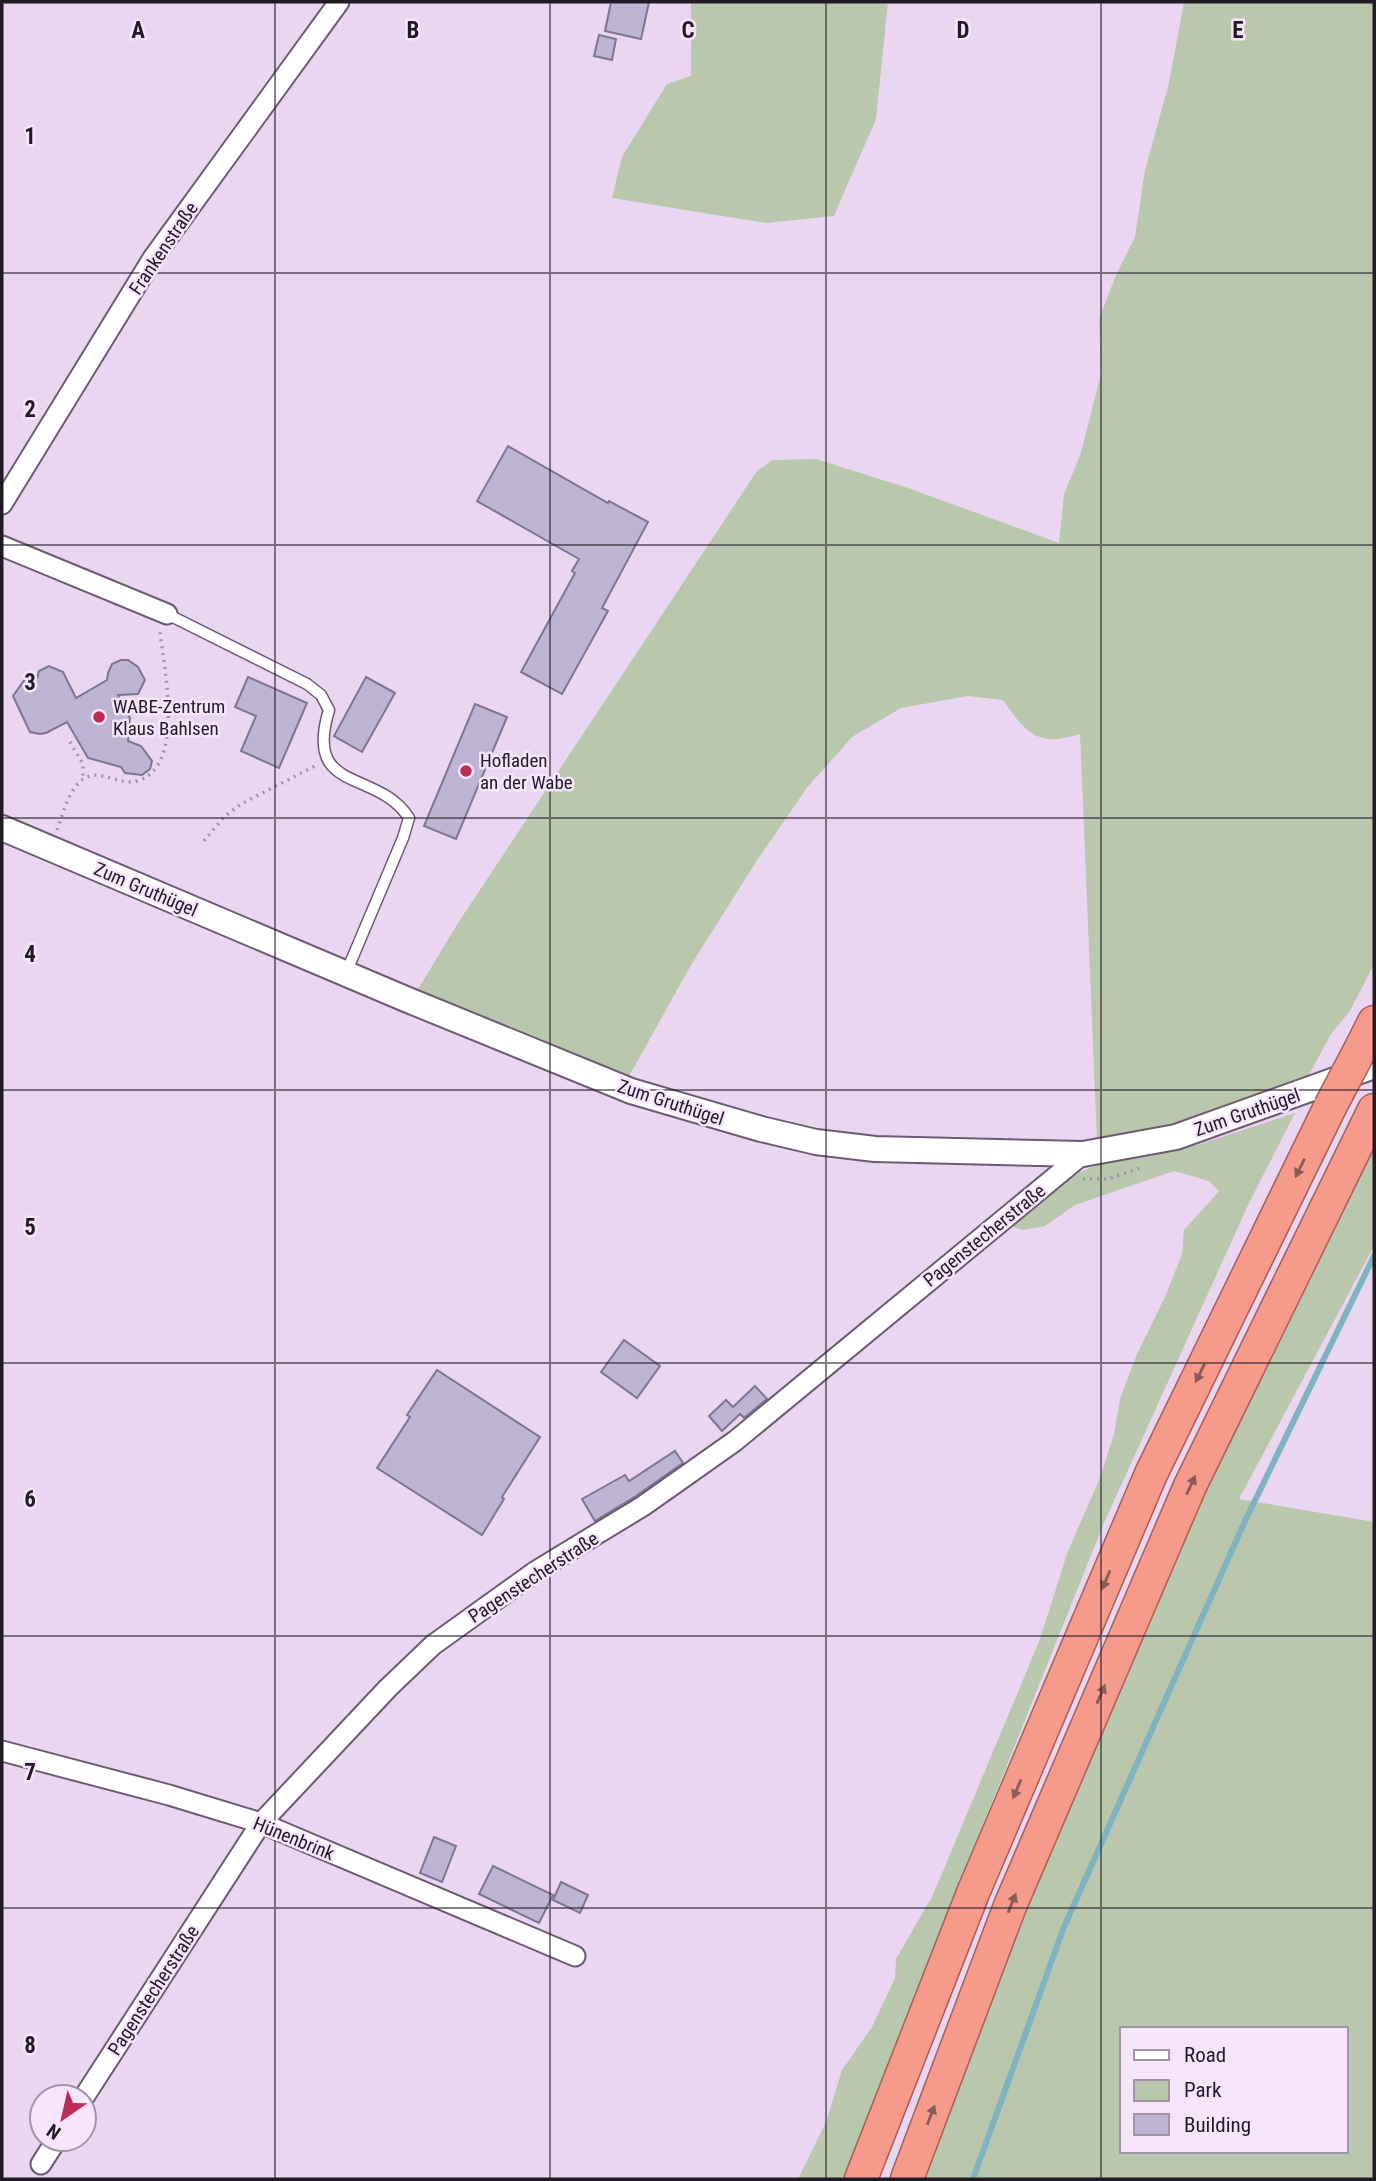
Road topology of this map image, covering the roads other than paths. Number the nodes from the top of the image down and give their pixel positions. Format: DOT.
graph roads {
  1 [pos="340,2"];
  2 [pos="2,504"];
  3 [pos="2,546"];
  4 [pos="162,612"];
  5 [pos="2,828"];
  6 [pos="345,974"];
  7 [pos="1370,1045"];
  8 [pos="1374,1110"];
  9 [pos="1083,1154"];
  10 [pos="2,1751"];
  11 [pos="261,1823"];
  12 [pos="575,1956"];
  13 [pos="93,2083"];
  14 [pos="48,2153"];
  15 [pos="41,2164"];
  16 [pos="861,2179"];
  17 [pos="907,2179"];
  1 -- 2 [label="street, Frankenstraße"];
  3 -- 4 [label="street"];
  4 -- 6 [label="lane"];
  5 -- 6 [label="street, Zum Gruthügel"];
  6 -- 9 [label="street, Zum Gruthügel"];
  7 -- 9 [label="street, Zum Gruthügel"];
  7 -- 16 [label="highway, one-way, bridge"];
  17 -- 8 [label="highway, one-way"];
  9 -- 11 [label="street, Pagenstecherstraße"];
  10 -- 11 [label="street, Hünenbrink"];
  11 -- 12 [label="street, Hünenbrink"];
  11 -- 13 [label="street, Pagenstecherstraße"];
  14 -- 15 [label="street"];
}
